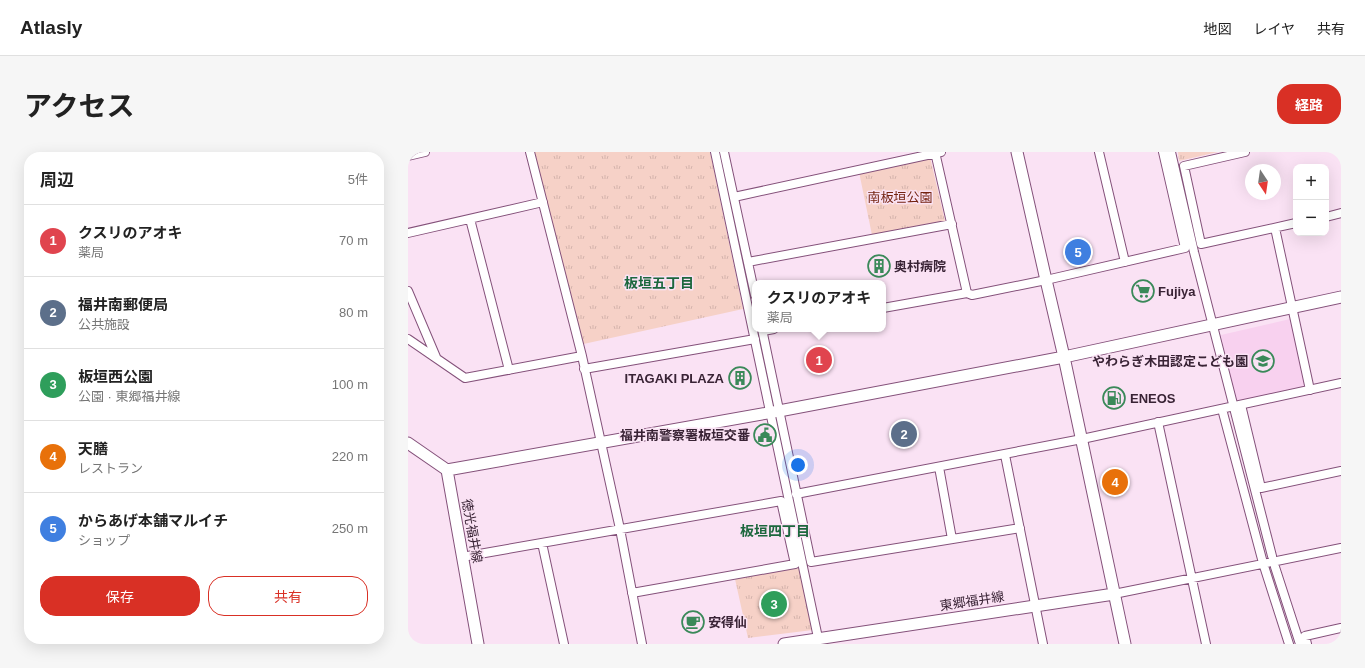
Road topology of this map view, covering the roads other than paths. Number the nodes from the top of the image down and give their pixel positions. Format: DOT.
graph roads {
  1 [pos="425,152"];
  2 [pos="530,152"];
  3 [pos="715,152"];
  4 [pos="724,152"];
  5 [pos="937,152"];
  6 [pos="1017,152"];
  7 [pos="1099,152"];
  8 [pos="1163,152"];
  9 [pos="1171,152"];
  10 [pos="1245,152"];
  11 [pos="408,156"];
  12 [pos="734,197"];
  13 [pos="543,202"];
  14 [pos="1341,213"];
  15 [pos="1329,216"];
  16 [pos="470,219"];
  17 [pos="952,224"];
  18 [pos="1293,224"];
  19 [pos="1275,228"];
  20 [pos="408,233"];
  21 [pos="748,262"];
  22 [pos="1125,262"];
  23 [pos="1046,280"];
  24 [pos="752,281"];
  25 [pos="408,291"];
  26 [pos="967,292"];
  27 [pos="1341,297"];
  28 [pos="886,307"];
  29 [pos="1292,307"];
  30 [pos="1213,324"];
  31 [pos="752,325"];
  32 [pos="754,332"];
  33 [pos="763,332"];
  34 [pos="408,339"];
  35 [pos="755,339"];
  36 [pos="582,356"];
  37 [pos="1064,357"];
  38 [pos="436,358"];
  39 [pos="584,369"];
  40 [pos="509,370"];
  41 [pos="1341,383"];
  42 [pos="1310,390"];
  43 [pos="1238,405"];
  44 [pos="1222,409"];
  45 [pos="775,412"];
  46 [pos="1158,422"];
  47 [pos="1082,439"];
  48 [pos="408,443"];
  49 [pos="600,443"];
  50 [pos="1005,455"];
  51 [pos="939,467"];
  52 [pos="447,470"];
  53 [pos="1341,471"];
  54 [pos="796,494"];
  55 [pos="1020,528"];
  56 [pos="620,529"];
  57 [pos="952,539"];
  58 [pos="542,543"];
  59 [pos="1341,548"];
  60 [pos="1272,556"];
  61 [pos="462,557"];
  62 [pos="1263,564"];
  63 [pos="1275,567"];
  64 [pos="1192,578"];
  65 [pos="632,593"];
  66 [pos="1114,594"];
  67 [pos="1035,606"];
  68 [pos="1341,628"];
  69 [pos="817,633"];
  70 [pos="478,644"];
  71 [pos="564,644"];
  72 [pos="642,644"];
  73 [pos="784,644"];
  74 [pos="1043,644"];
  75 [pos="1125,644"];
  76 [pos="1206,644"];
  77 [pos="1289,644"];
  78 [pos="1300,644"];
  79 [pos="1307,644"];
  1 -- 11 [label="street"];
  2 -- 13 [label="street"];
  3 -- 31 [label="street"];
  4 -- 12 [label="street"];
  5 -- 12 [label="street"];
  5 -- 17 [label="street"];
  6 -- 23 [label="street"];
  7 -- 22 [label="street"];
  8 -- 22 [label="street"];
  9 -- 30 [label="street"];
  10 -- 19 [label="street"];
  12 -- 21 [label="street"];
  13 -- 16 [label="street"];
  13 -- 36 [label="street"];
  14 -- 15 [label="street"];
  16 -- 20 [label="street"];
  16 -- 40 [label="street"];
  17 -- 21 [label="street"];
  17 -- 26 [label="street"];
  18 -- 19 [label="street"];
  19 -- 29 [label="street"];
  21 -- 24 [label="street"];
  22 -- 23 [label="street"];
  23 -- 26 [label="street"];
  23 -- 37 [label="street"];
  25 -- 38 [label="street"];
  26 -- 28 [label="street"];
  27 -- 29 [label="street"];
  29 -- 30 [label="street"];
  29 -- 42 [label="street"];
  30 -- 37 [label="street"];
  30 -- 43 [label="street"];
  32 -- 35 [label="street"];
  33 -- 45 [label="street"];
  34 -- 38 [label="street"];
  35 -- 39 [label="street"];
  35 -- 45 [label="street"];
  36 -- 39 [label="street"];
  36 -- 40 [label="street"];
  37 -- 45 [label="street"];
  37 -- 47 [label="street"];
  38 -- 40 [label="street"];
  39 -- 49 [label="street"];
  41 -- 42 [label="street"];
  42 -- 43 [label="street"];
  43 -- 44 [label="street"];
  43 -- 53 [label="street"];
  43 -- 60 [label="street"];
  44 -- 46 [label="street"];
  44 -- 62 [label="street"];
  45 -- 49 [label="street"];
  45 -- 54 [label="street"];
  45 -- 69 [label="street"];
  46 -- 47 [label="street"];
  46 -- 64 [label="street"];
  47 -- 50 [label="street"];
  47 -- 66 [label="street"];
  48 -- 52 [label="street"];
  49 -- 52 [label="street"];
  49 -- 56 [label="street"];
  50 -- 51 [label="street"];
  50 -- 55 [label="street"];
  51 -- 54 [label="street"];
  51 -- 57 [label="street"];
  52 -- 61 [label="street, 徳光福井線"];
  54 -- 57 [label="street"];
  55 -- 57 [label="street"];
  55 -- 67 [label="street"];
  56 -- 58 [label="street"];
  56 -- 65 [label="street"];
  56 -- 65 [label="street"];
  58 -- 61 [label="street"];
  58 -- 71 [label="street"];
  59 -- 62 [label="street"];
  61 -- 70 [label="street, 徳光福井線"];
  62 -- 64 [label="street"];
  62 -- 77 [label="street"];
  63 -- 78 [label="street"];
  64 -- 66 [label="street"];
  64 -- 76 [label="street"];
  65 -- 72 [label="street"];
  66 -- 67 [label="street, 東郷福井線"];
  66 -- 75 [label="street"];
  67 -- 73 [label="street, 東郷福井線"];
  67 -- 74 [label="street"];
  68 -- 79 [label="street"];
}
